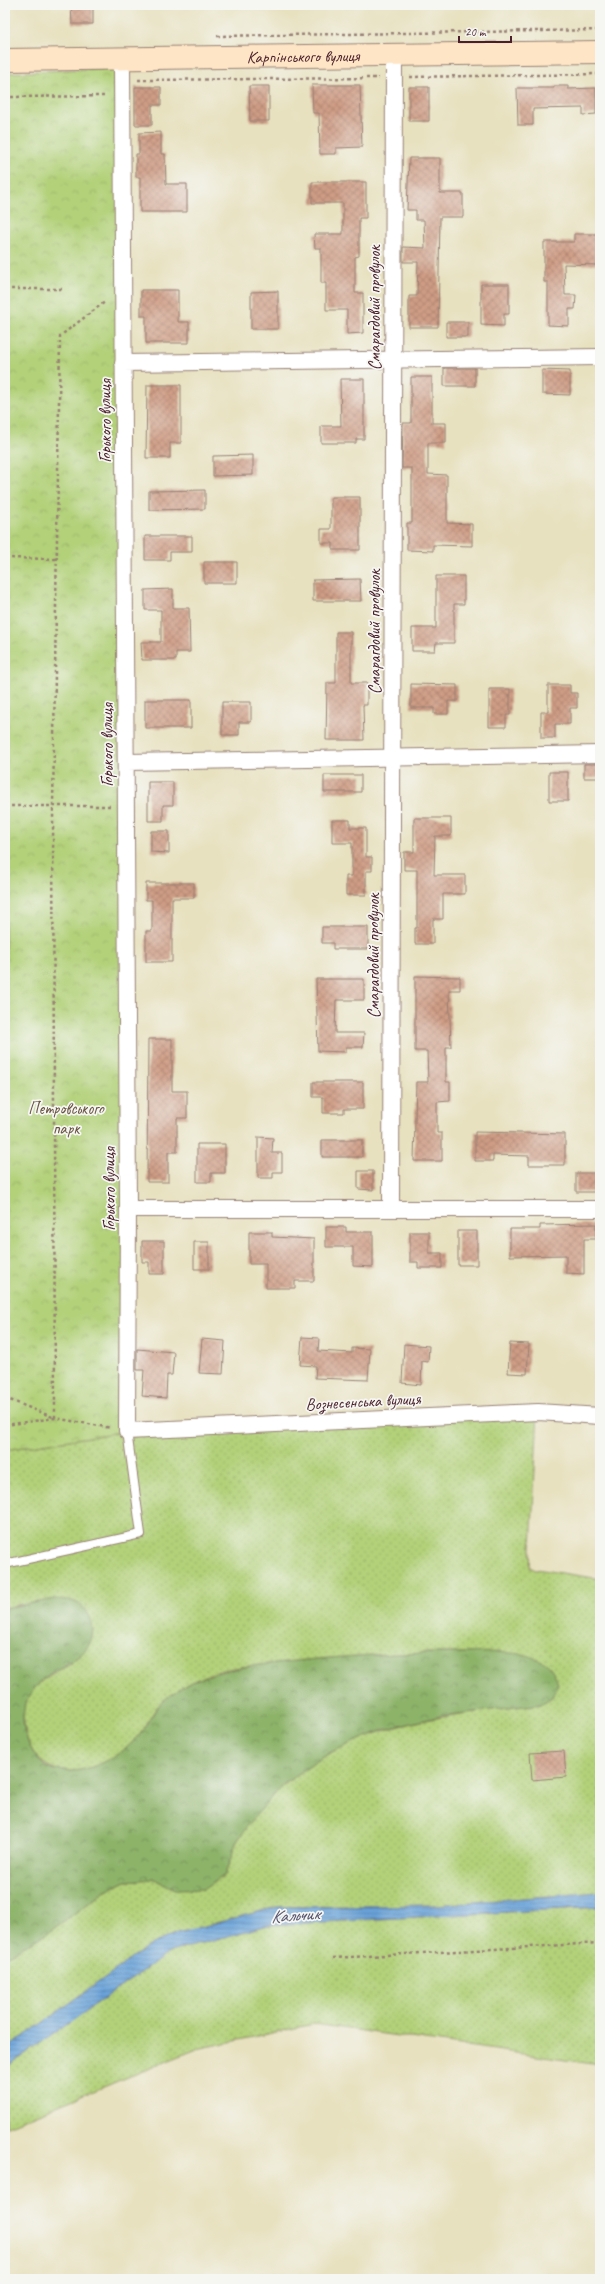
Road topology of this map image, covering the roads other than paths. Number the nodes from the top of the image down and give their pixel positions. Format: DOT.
graph roads {
  1 [pos="600,52"];
  2 [pos="394,55"];
  3 [pos="5,60"];
  4 [pos="122,60"];
  5 [pos="600,357"];
  6 [pos="393,360"];
  7 [pos="123,363"];
  8 [pos="600,754"];
  9 [pos="392,757"];
  10 [pos="126,762"];
  11 [pos="128,1208"];
  12 [pos="391,1209"];
  13 [pos="600,1209"];
  14 [pos="600,1416"];
  15 [pos="127,1431"];
  16 [pos="5,1564"];
  1 -- 2 [label="street, Карпінського вулиця"];
  2 -- 4 [label="street, Карпінського вулиця"];
  2 -- 6 [label="street, Смарагдовий провулок"];
  3 -- 4 [label="street, Карпінського вулиця"];
  4 -- 7 [label="street, Горького вулиця"];
  5 -- 6 [label="street"];
  6 -- 7 [label="street"];
  6 -- 9 [label="street, Смарагдовий провулок"];
  7 -- 10 [label="street, Горького вулиця"];
  8 -- 9 [label="street"];
  9 -- 10 [label="street"];
  9 -- 12 [label="street, Смарагдовий провулок"];
  10 -- 11 [label="street, Горького вулиця"];
  11 -- 12 [label="street"];
  11 -- 15 [label="street, Горького вулиця"];
  12 -- 13 [label="street"];
  14 -- 15 [label="street, Вознесенська вулиця"];
  15 -- 16 [label="lane"];
}
